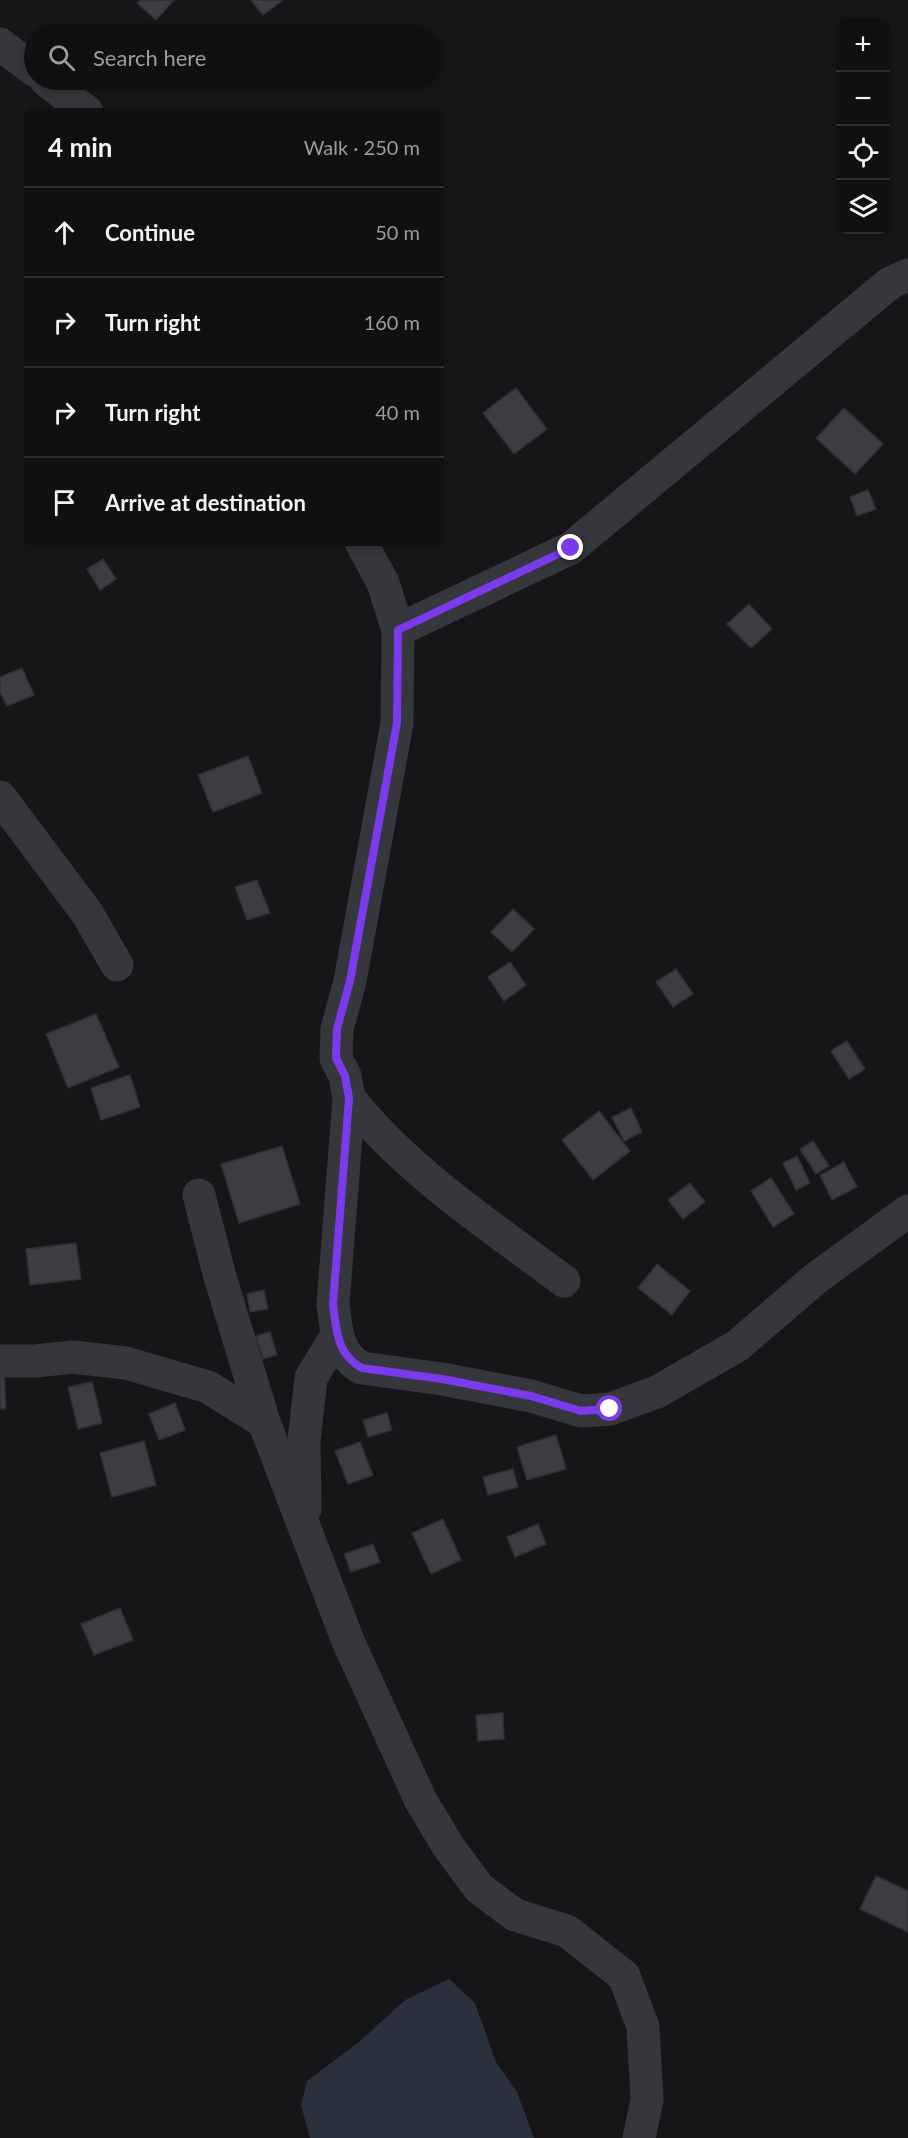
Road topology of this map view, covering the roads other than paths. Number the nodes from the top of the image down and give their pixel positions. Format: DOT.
graph roads {
  1 [pos="0,44"];
  2 [pos="24,62"];
  3 [pos="59,90"];
  4 [pos="82,108"];
  5 [pos="908,275"];
  6 [pos="363,546"];
  7 [pos="398,630"];
  8 [pos="0,797"];
  9 [pos="117,965"];
  10 [pos="349,1098"];
  11 [pos="199,1194"];
  12 [pos="908,1211"];
  13 [pos="564,1281"];
  14 [pos="337,1335"];
  15 [pos="0,1361"];
  16 [pos="264,1422"];
  17 [pos="305,1531"];
  18 [pos="639,2138"];
  1 -- 2 [label="street"];
  3 -- 4 [label="street"];
  5 -- 7 [label="street"];
  6 -- 7 [label="street"];
  7 -- 10 [label="street"];
  8 -- 9 [label="street"];
  10 -- 13 [label="street"];
  10 -- 14 [label="street"];
  11 -- 16 [label="street"];
  12 -- 14 [label="street"];
  14 -- 17 [label="street"];
  15 -- 16 [label="street"];
  16 -- 17 [label="street"];
  17 -- 18 [label="street"];
}
